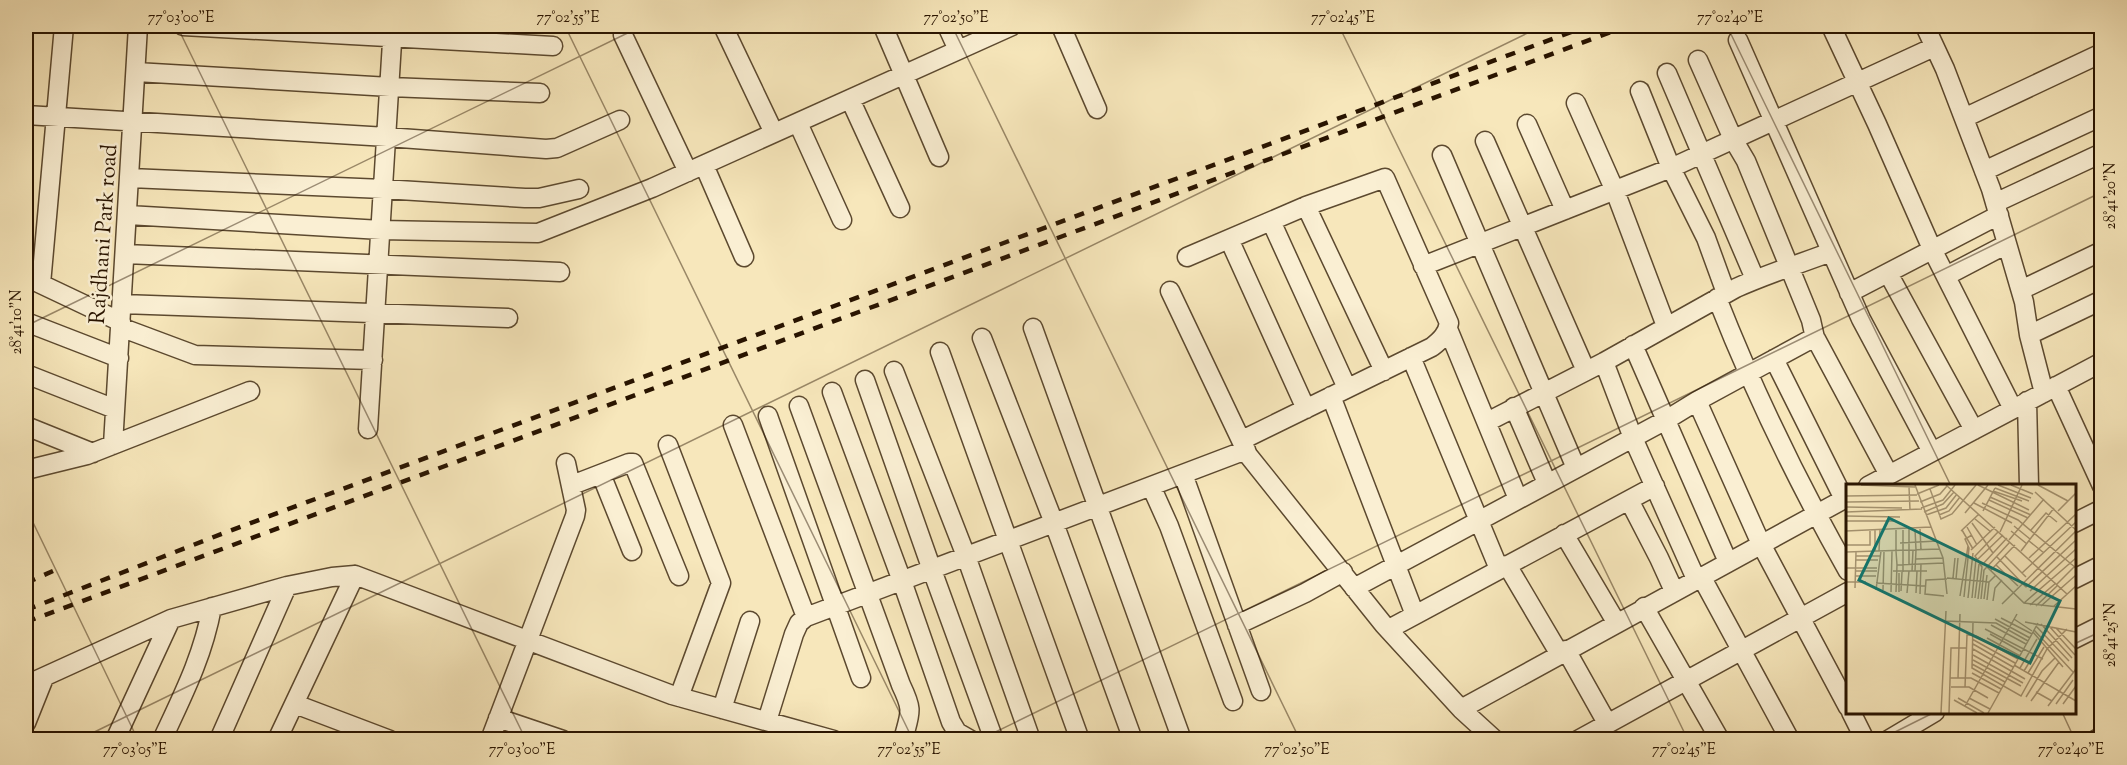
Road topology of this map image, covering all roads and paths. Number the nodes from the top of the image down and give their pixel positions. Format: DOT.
graph roads {
  1 [pos="64,26"];
  2 [pos="138,26"];
  3 [pos="183,26"];
  4 [pos="723,26"];
  5 [pos="883,26"];
  6 [pos="947,26"];
  7 [pos="1061,26"];
  8 [pos="1831,26"];
  9 [pos="1925,26"];
  10 [pos="1002,28"];
  11 [pos="393,31"];
  12 [pos="623,35"];
  13 [pos="1738,40"];
  14 [pos="553,46"];
  15 [pos="1934,47"];
  16 [pos="958,50"];
  17 [pos="2102,53"];
  18 [pos="1698,60"];
  19 [pos="136,72"];
  20 [pos="1667,73"];
  21 [pos="904,74"];
  22 [pos="1857,83"];
  23 [pos="390,87"];
  24 [pos="1640,91"];
  25 [pos="540,93"];
  26 [pos="850,99"];
  27 [pos="1576,103"];
  28 [pos="1097,109"];
  29 [pos="26,115"];
  30 [pos="2102,116"];
  31 [pos="54,117"];
  32 [pos="1964,118"];
  33 [pos="620,120"];
  34 [pos="1773,121"];
  35 [pos="133,122"];
  36 [pos="798,123"];
  37 [pos="1527,124"];
  38 [pos="774,133"];
  39 [pos="387,137"];
  40 [pos="1733,139"];
  41 [pos="1485,141"];
  42 [pos="1702,153"];
  43 [pos="2102,153"];
  44 [pos="1442,155"];
  45 [pos="939,157"];
  46 [pos="696,168"];
  47 [pos="1671,168"];
  48 [pos="1984,171"];
  49 [pos="130,178"];
  50 [pos="383,189"];
  51 [pos="579,189"];
  52 [pos="1615,191"];
  53 [pos="1306,206"];
  54 [pos="900,208"];
  55 [pos="1997,209"];
  56 [pos="1565,210"];
  57 [pos="128,215"];
  58 [pos="842,220"];
  59 [pos="1271,221"];
  60 [pos="1522,227"];
  61 [pos="381,230"];
  62 [pos="1229,239"];
  63 [pos="1480,243"];
  64 [pos="2007,244"];
  65 [pos="1932,249"];
  66 [pos="2102,251"];
  67 [pos="1831,252"];
  68 [pos="125,254"];
  69 [pos="744,257"];
  70 [pos="1187,257"];
  71 [pos="379,266"];
  72 [pos="1423,266"];
  73 [pos="1789,268"];
  74 [pos="560,272"];
  75 [pos="1888,273"];
  76 [pos="1946,276"];
  77 [pos="1755,279"];
  78 [pos="33,280"];
  79 [pos="2021,290"];
  80 [pos="1170,291"];
  81 [pos="1849,293"];
  82 [pos="1721,296"];
  83 [pos="2102,300"];
  84 [pos="376,313"];
  85 [pos="121,318"];
  86 [pos="508,318"];
  87 [pos="26,322"];
  88 [pos="1666,326"];
  89 [pos="1033,328"];
  90 [pos="1448,329"];
  91 [pos="2029,335"];
  92 [pos="982,338"];
  93 [pos="1815,338"];
  94 [pos="1633,345"];
  95 [pos="940,352"];
  96 [pos="1411,357"];
  97 [pos="118,358"];
  98 [pos="1774,359"];
  99 [pos="373,360"];
  100 [pos="1604,362"];
  101 [pos="2102,362"];
  102 [pos="894,371"];
  103 [pos="1384,371"];
  104 [pos="1586,371"];
  105 [pos="1747,373"];
  106 [pos="26,374"];
  107 [pos="866,380"];
  108 [pos="2050,389"];
  109 [pos="250,391"];
  110 [pos="831,392"];
  111 [pos="1339,392"];
  112 [pos="1543,392"];
  113 [pos="1696,400"];
  114 [pos="2020,405"];
  115 [pos="799,406"];
  116 [pos="1514,407"];
  117 [pos="116,409"];
  118 [pos="1306,409"];
  119 [pos="768,416"];
  120 [pos="1666,420"];
  121 [pos="1487,422"];
  122 [pos="733,425"];
  123 [pos="26,426"];
  124 [pos="368,429"];
  125 [pos="1974,430"];
  126 [pos="1633,438"];
  127 [pos="668,444"];
  128 [pos="113,445"];
  129 [pos="1244,445"];
  130 [pos="1932,452"];
  131 [pos="93,453"];
  132 [pos="566,464"];
  133 [pos="1576,468"];
  134 [pos="26,470"];
  135 [pos="601,474"];
  136 [pos="1183,474"];
  137 [pos="1896,477"];
  138 [pos="1547,483"];
  139 [pos="1874,484"];
  140 [pos="2029,484"];
  141 [pos="572,485"];
  142 [pos="1151,486"];
  143 [pos="1655,486"];
  144 [pos="2102,486"];
  145 [pos="1846,498"];
  146 [pos="1518,499"];
  147 [pos="1629,500"];
  148 [pos="1096,507"];
  149 [pos="2102,509"];
  150 [pos="1816,514"];
  151 [pos="1479,520"];
  152 [pos="2076,522"];
  153 [pos="1054,523"];
  154 [pos="1564,534"];
  155 [pos="1008,541"];
  156 [pos="1761,544"];
  157 [pos="632,551"];
  158 [pos="966,556"];
  159 [pos="1728,562"];
  160 [pos="1396,564"];
  161 [pos="2102,565"];
  162 [pos="1503,567"];
  163 [pos="1846,567"];
  164 [pos="932,570"];
  165 [pos="1343,573"];
  166 [pos="356,575"];
  167 [pos="679,576"];
  168 [pos="1698,578"];
  169 [pos="2076,578"];
  170 [pos="902,581"];
  171 [pos="286,586"];
  172 [pos="1354,588"];
  173 [pos="1674,591"];
  174 [pos="1846,593"];
  175 [pos="869,594"];
  176 [pos="836,606"];
  177 [pos="212,607"];
  178 [pos="1644,607"];
  179 [pos="1415,615"];
  180 [pos="806,617"];
  181 [pos="171,619"];
  182 [pos="1801,620"];
  183 [pos="750,621"];
  184 [pos="1616,622"];
  185 [pos="1237,625"];
  186 [pos="2102,625"];
  187 [pos="1389,629"];
  188 [pos="2076,638"];
  189 [pos="528,640"];
  190 [pos="1742,651"];
  191 [pos="1562,652"];
  192 [pos="44,678"];
  193 [pos="861,678"];
  194 [pos="1687,680"];
  195 [pos="26,685"];
  196 [pos="1261,691"];
  197 [pos="680,697"];
  198 [pos="1233,701"];
  199 [pos="1846,703"];
  200 [pos="295,704"];
  201 [pos="722,709"];
  202 [pos="1461,709"];
  203 [pos="1852,714"];
  204 [pos="1931,714"];
  205 [pos="498,718"];
  206 [pos="766,721"];
  207 [pos="26,723"];
  208 [pos="1607,723"];
  209 [pos="344,731"];
  210 [pos="2102,736"];
  211 [pos="966,738"];
  212 [pos="115,740"];
  213 [pos="162,740"];
  214 [pos="219,740"];
  215 [pos="277,740"];
  216 [pos="390,740"];
  217 [pos="490,740"];
  218 [pos="562,740"];
  219 [pos="834,740"];
  220 [pos="903,740"];
  221 [pos="994,740"];
  222 [pos="1031,740"];
  223 [pos="1080,740"];
  224 [pos="1132,740"];
  225 [pos="1182,740"];
  226 [pos="1495,740"];
  227 [pos="1578,740"];
  228 [pos="1720,740"];
  229 [pos="1790,740"];
  230 [pos="1865,740"];
  231 [pos="1888,740"];
  232 [pos="2095,740"];
  1 -- 31 [label="street"];
  2 -- 19 [label="street, Rajdhani Park road"];
  3 -- 11 [label="street"];
  4 -- 38 [label="street"];
  5 -- 21 [label="street"];
  6 -- 16 [label="street"];
  7 -- 28 [label="street"];
  8 -- 22 [label="street"];
  9 -- 15 [label="street"];
  10 -- 16 [label="street"];
  11 -- 14 [label="street"];
  11 -- 23 [label="street"];
  12 -- 46 [label="street"];
  13 -- 34 [label="street"];
  15 -- 22 [label="street"];
  15 -- 32 [label="street"];
  16 -- 21 [label="street"];
  17 -- 32 [label="street"];
  18 -- 40 [label="street"];
  19 -- 23 [label="street"];
  19 -- 35 [label="street, Rajdhani Park road"];
  20 -- 42 [label="street"];
  21 -- 26 [label="street"];
  21 -- 45 [label="street"];
  22 -- 34 [label="street"];
  22 -- 65 [label="street"];
  23 -- 25 [label="street"];
  23 -- 39 [label="street"];
  24 -- 47 [label="street"];
  26 -- 36 [label="street"];
  26 -- 54 [label="street"];
  27 -- 52 [label="street"];
  29 -- 31 [label="street"];
  30 -- 48 [label="street"];
  31 -- 35 [label="street"];
  31 -- 78 [label="street"];
  32 -- 48 [label="street"];
  33 -- 39 [label="street"];
  34 -- 40 [label="street"];
  34 -- 67 [label="street"];
  35 -- 39 [label="street"];
  35 -- 49 [label="street, Rajdhani Park road"];
  36 -- 38 [label="street"];
  36 -- 58 [label="street"];
  37 -- 56 [label="street"];
  38 -- 46 [label="street"];
  39 -- 50 [label="street"];
  40 -- 42 [label="street"];
  40 -- 73 [label="street"];
  41 -- 60 [label="street"];
  42 -- 47 [label="street"];
  42 -- 77 [label="street"];
  43 -- 55 [label="street"];
  44 -- 63 [label="street"];
  46 -- 61 [label="street"];
  46 -- 69 [label="street"];
  47 -- 52 [label="street"];
  47 -- 82 [label="street"];
  48 -- 55 [label="street"];
  49 -- 50 [label="street"];
  49 -- 57 [label="street, Rajdhani Park road"];
  50 -- 51 [label="street"];
  50 -- 61 [label="street"];
  52 -- 56 [label="street"];
  52 -- 88 [label="street"];
  53 -- 59 [label="street"];
  53 -- 72 [label="street"];
  53 -- 103 [label="street"];
  55 -- 64 [label="street"];
  55 -- 65 [label="street"];
  56 -- 60 [label="street"];
  57 -- 61 [label="street"];
  57 -- 68 [label="street, Rajdhani Park road"];
  59 -- 62 [label="street"];
  59 -- 111 [label="street"];
  60 -- 63 [label="street"];
  60 -- 104 [label="street"];
  61 -- 71 [label="street"];
  62 -- 70 [label="street"];
  62 -- 118 [label="street"];
  63 -- 72 [label="street"];
  63 -- 112 [label="street"];
  64 -- 76 [label="street"];
  64 -- 79 [label="street"];
  65 -- 75 [label="street"];
  65 -- 76 [label="street"];
  66 -- 79 [label="street"];
  67 -- 73 [label="street"];
  67 -- 81 [label="street"];
  68 -- 71 [label="street"];
  68 -- 85 [label="street, Rajdhani Park road"];
  71 -- 74 [label="street"];
  71 -- 84 [label="street"];
  72 -- 90 [label="street"];
  73 -- 77 [label="street"];
  73 -- 93 [label="street"];
  75 -- 81 [label="street"];
  75 -- 125 [label="street"];
  76 -- 114 [label="street"];
  77 -- 82 [label="street"];
  78 -- 85 [label="street"];
  79 -- 91 [label="street"];
  80 -- 129 [label="street"];
  81 -- 130 [label="street"];
  82 -- 88 [label="street"];
  82 -- 105 [label="street"];
  83 -- 91 [label="street"];
  84 -- 85 [label="street"];
  84 -- 86 [label="street"];
  84 -- 99 [label="street"];
  85 -- 97 [label="street, Rajdhani Park road"];
  85 -- 99 [label="street"];
  87 -- 97 [label="street"];
  88 -- 94 [label="street"];
  89 -- 148 [label="street"];
  90 -- 96 [label="street"];
  90 -- 121 [label="street"];
  91 -- 108 [label="street"];
  92 -- 153 [label="street"];
  93 -- 98 [label="street"];
  93 -- 137 [label="street"];
  94 -- 100 [label="street"];
  94 -- 120 [label="street"];
  95 -- 155 [label="street"];
  96 -- 103 [label="street"];
  96 -- 151 [label="street"];
  97 -- 117 [label="street, Rajdhani Park road"];
  98 -- 105 [label="street"];
  98 -- 145 [label="street"];
  99 -- 124 [label="street"];
  100 -- 104 [label="street"];
  100 -- 126 [label="street"];
  101 -- 108 [label="street"];
  102 -- 158 [label="street"];
  103 -- 111 [label="street"];
  104 -- 112 [label="street"];
  105 -- 113 [label="street"];
  105 -- 150 [label="street"];
  106 -- 117 [label="street"];
  107 -- 164 [label="street"];
  108 -- 114 [label="street"];
  108 -- 144 [label="street"];
  109 -- 128 [label="street"];
  110 -- 170 [label="street"];
  111 -- 118 [label="street"];
  111 -- 160 [label="street"];
  112 -- 116 [label="street"];
  112 -- 133 [label="street"];
  113 -- 120 [label="street"];
  113 -- 156 [label="street"];
  114 -- 125 [label="street"];
  114 -- 140 [label="street"];
  115 -- 175 [label="street"];
  116 -- 121 [label="street"];
  116 -- 138 [label="street"];
  117 -- 128 [label="street, Rajdhani Park road"];
  118 -- 129 [label="street"];
  119 -- 176 [label="street"];
  120 -- 126 [label="street"];
  120 -- 159 [label="street"];
  121 -- 146 [label="street"];
  122 -- 180 [label="street"];
  123 -- 131 [label="street"];
  125 -- 130 [label="street"];
  126 -- 133 [label="street"];
  126 -- 143 [label="street"];
  127 -- 197 [label="street"];
  128 -- 131 [label="street"];
  129 -- 136 [label="street"];
  129 -- 165 [label="street"];
  130 -- 137 [label="street"];
  131 -- 134 [label="street"];
  132 -- 141 [label="street"];
  133 -- 138 [label="street"];
  135 -- 141 [label="street"];
  135 -- 157 [label="street"];
  135 -- 167 [label="street"];
  136 -- 142 [label="street"];
  136 -- 185 [label="street"];
  137 -- 139 [label="street"];
  138 -- 146 [label="street"];
  141 -- 189 [label="street"];
  142 -- 148 [label="street"];
  142 -- 198 [label="street"];
  143 -- 147 [label="street"];
  143 -- 168 [label="street"];
  145 -- 150 [label="street"];
  146 -- 151 [label="street"];
  147 -- 154 [label="street"];
  147 -- 173 [label="street"];
  148 -- 153 [label="street"];
  148 -- 225 [label="street"];
  149 -- 152 [label="street"];
  150 -- 156 [label="street"];
  150 -- 163 [label="street"];
  151 -- 160 [label="street"];
  151 -- 162 [label="street"];
  153 -- 155 [label="street"];
  153 -- 224 [label="street"];
  154 -- 162 [label="street"];
  154 -- 184 [label="street"];
  155 -- 158 [label="street"];
  155 -- 223 [label="street"];
  156 -- 159 [label="street"];
  156 -- 182 [label="street"];
  158 -- 164 [label="street"];
  158 -- 222 [label="street"];
  159 -- 168 [label="street"];
  160 -- 172 [label="street"];
  160 -- 179 [label="street"];
  161 -- 169 [label="street"];
  162 -- 179 [label="street"];
  162 -- 191 [label="street"];
  164 -- 170 [label="street"];
  164 -- 221 [label="street"];
  165 -- 172 [label="street"];
  165 -- 185 [label="street"];
  166 -- 171 [label="street"];
  166 -- 189 [label="street"];
  166 -- 200 [label="street"];
  168 -- 173 [label="street"];
  168 -- 190 [label="street"];
  170 -- 175 [label="street"];
  170 -- 211 [label="street"];
  171 -- 177 [label="street"];
  171 -- 214 [label="street"];
  172 -- 187 [label="street"];
  173 -- 178 [label="street"];
  174 -- 182 [label="street"];
  175 -- 176 [label="street"];
  175 -- 220 [label="street"];
  176 -- 180 [label="street"];
  176 -- 193 [label="street"];
  177 -- 181 [label="street"];
  177 -- 213 [label="street"];
  178 -- 184 [label="street"];
  178 -- 194 [label="street"];
  179 -- 187 [label="street"];
  180 -- 206 [label="street"];
  181 -- 192 [label="street"];
  181 -- 212 [label="street"];
  182 -- 190 [label="street"];
  182 -- 199 [label="street"];
  183 -- 201 [label="street"];
  184 -- 191 [label="street"];
  185 -- 196 [label="street"];
  186 -- 188 [label="street"];
  187 -- 202 [label="street"];
  189 -- 197 [label="street"];
  189 -- 205 [label="street"];
  190 -- 194 [label="street"];
  190 -- 229 [label="street"];
  191 -- 202 [label="street"];
  191 -- 208 [label="street"];
  192 -- 195 [label="street"];
  192 -- 207 [label="street"];
  194 -- 208 [label="street"];
  194 -- 228 [label="street"];
  197 -- 201 [label="street"];
  200 -- 209 [label="street"];
  200 -- 215 [label="street"];
  201 -- 206 [label="street"];
  202 -- 226 [label="street"];
  203 -- 230 [label="street"];
  204 -- 231 [label="street"];
  205 -- 217 [label="street"];
  205 -- 218 [label="street"];
  206 -- 219 [label="street"];
  208 -- 227 [label="street"];
  209 -- 216 [label="street"];
  210 -- 232 [label="street"];
}
